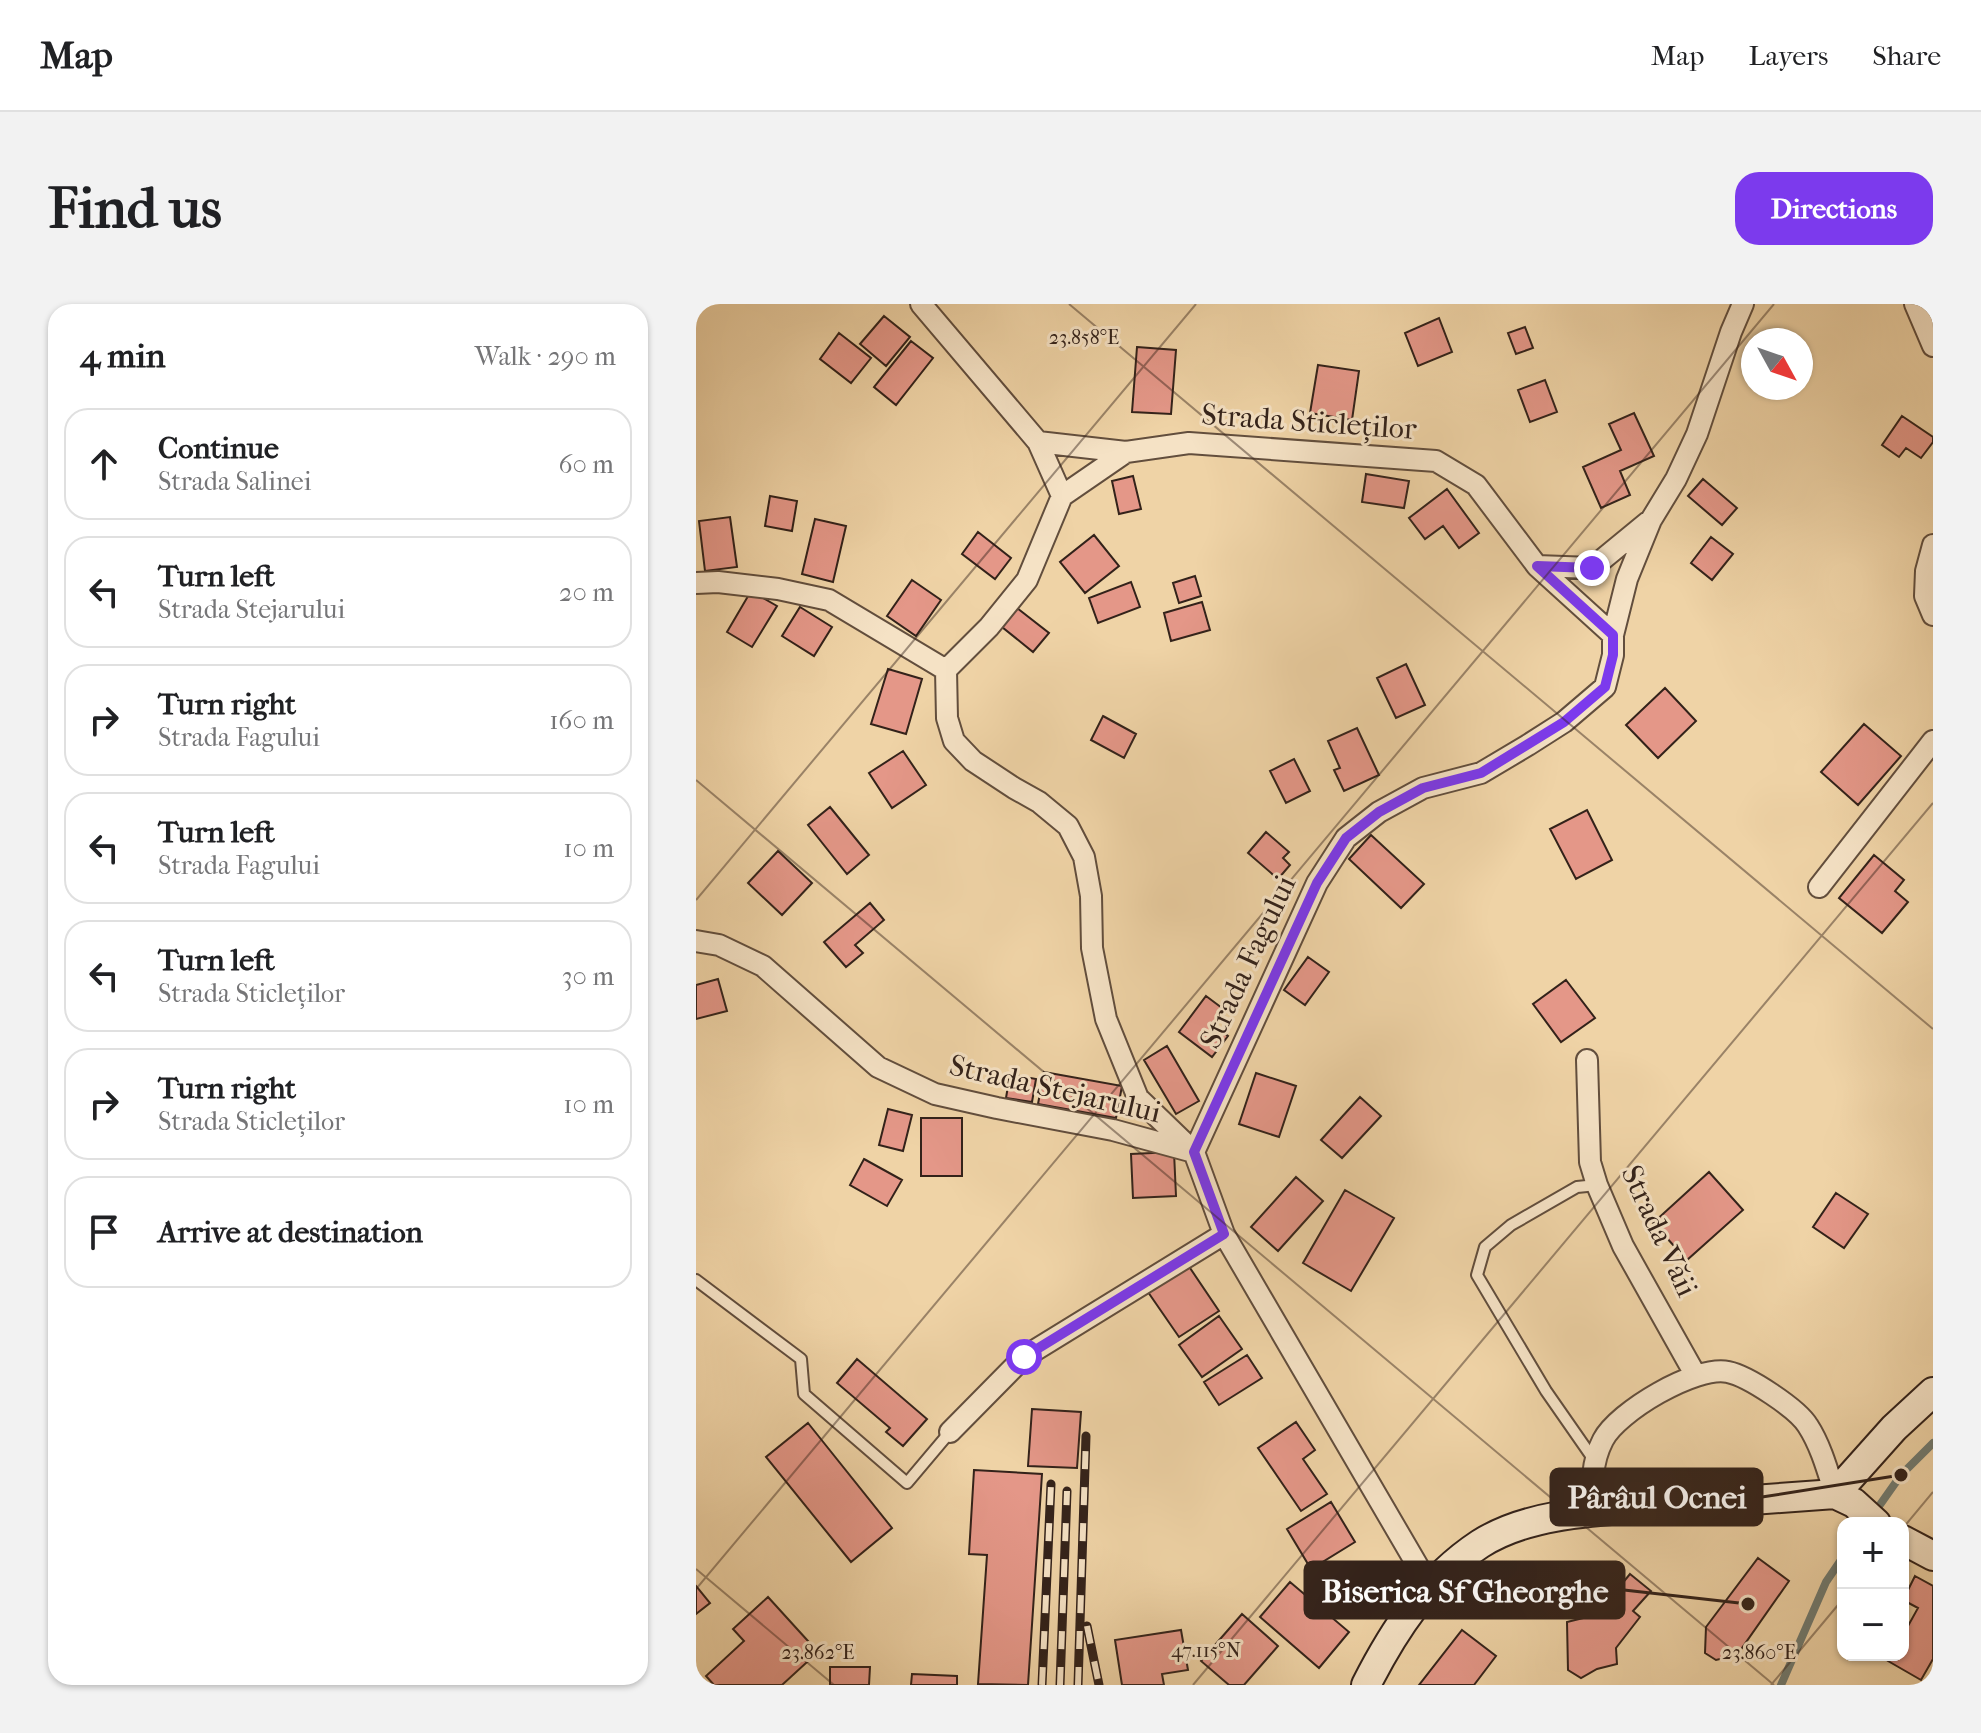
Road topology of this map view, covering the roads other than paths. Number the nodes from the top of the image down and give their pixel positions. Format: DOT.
graph roads {
  1 [pos="921,304"];
  2 [pos="1743,304"];
  3 [pos="1915,304"];
  4 [pos="1933,346"];
  5 [pos="1038,442"];
  6 [pos="1126,452"];
  7 [pos="1062,496"];
  8 [pos="1651,520"];
  9 [pos="1933,545"];
  10 [pos="1537,566"];
  11 [pos="696,583"];
  12 [pos="1933,615"];
  13 [pos="1613,635"];
  14 [pos="946,670"];
  15 [pos="1933,741"];
  16 [pos="1819,887"];
  17 [pos="696,941"];
  18 [pos="1587,1060"];
  19 [pos="1194,1152"];
  20 [pos="1597,1185"];
  21 [pos="1224,1234"];
  22 [pos="696,1280"];
  23 [pos="1696,1376"];
  24 [pos="1933,1392"];
  25 [pos="950,1432"];
  26 [pos="1594,1460"];
  27 [pos="1845,1499"];
  28 [pos="1593,1512"];
  29 [pos="1868,1517"];
  30 [pos="1909,1543"];
  31 [pos="1933,1556"];
  32 [pos="1430,1587"];
  33 [pos="1366,1685"];
  1 -- 5 [label="street"];
  2 -- 8 [label="street, Strada Fagului"];
  3 -- 4 [label="street"];
  5 -- 6 [label="street, Strada Sticleților"];
  5 -- 7 [label="street"];
  6 -- 7 [label="street, Strada Sticleților"];
  6 -- 10 [label="street, Strada Sticleților"];
  7 -- 14 [label="street"];
  8 -- 10 [label="street"];
  8 -- 13 [label="street, Strada Fagului"];
  9 -- 12 [label="street"];
  10 -- 13 [label="street, Strada Sticleților"];
  11 -- 14 [label="street"];
  13 -- 19 [label="street, Strada Fagului"];
  14 -- 19 [label="street"];
  15 -- 16 [label="street"];
  17 -- 19 [label="street, Strada Stejarului"];
  18 -- 20 [label="street, Strada Văii"];
  19 -- 21 [label="street, Strada Stejarului"];
  20 -- 23 [label="street, Strada Văii"];
  20 -- 26 [label="lane"];
  21 -- 25 [label="street"];
  21 -- 32 [label="street, Strada Stejarului"];
  22 -- 25 [label="lane"];
  23 -- 26 [label="street"];
  23 -- 27 [label="street"];
  24 -- 27 [label="main road"];
  26 -- 28 [label="street"];
  27 -- 28 [label="main road"];
  27 -- 29 [label="main road"];
  28 -- 32 [label="main road"];
  30 -- 31 [label="main road"];
  32 -- 33 [label="main road"];
}
